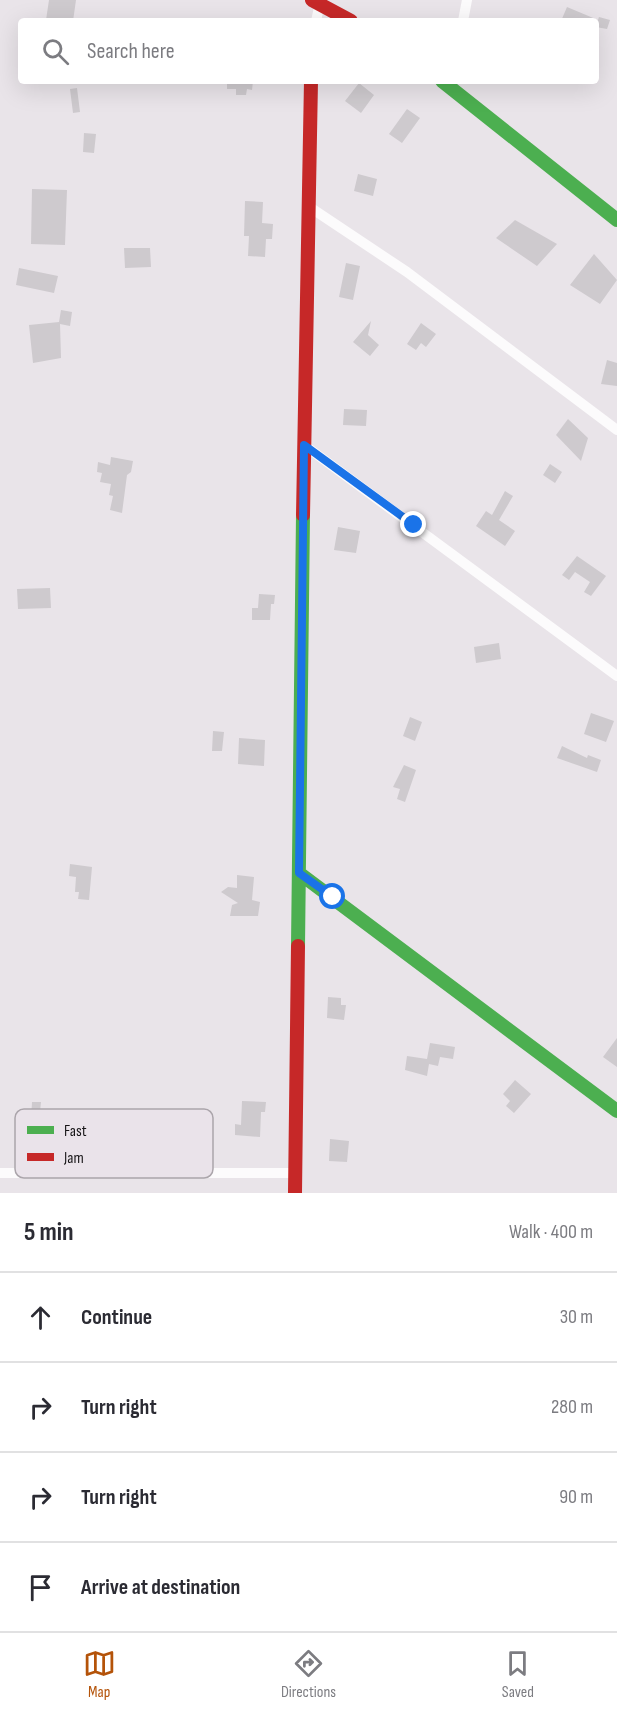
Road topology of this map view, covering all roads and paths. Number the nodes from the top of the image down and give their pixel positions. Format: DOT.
graph roads {
  1 [pos="467,0"];
  2 [pos="316,2"];
  3 [pos="315,18"];
  4 [pos="345,18"];
  5 [pos="464,18"];
  6 [pos="311,84"];
  7 [pos="450,84"];
  8 [pos="311,208"];
  9 [pos="617,220"];
  10 [pos="617,430"];
  11 [pos="304,445"];
  12 [pos="617,676"];
  13 [pos="299,873"];
  14 [pos="617,1111"];
  15 [pos="213,1173"];
  16 [pos="294,1173"];
  17 [pos="295,1193"];
  1 -- 5 [label="street"];
  2 -- 3 [label="street"];
  2 -- 4 [label="street"];
  6 -- 8 [label="street"];
  7 -- 9 [label="street"];
  8 -- 10 [label="street"];
  8 -- 11 [label="street"];
  11 -- 12 [label="street"];
  11 -- 13 [label="street"];
  13 -- 14 [label="street"];
  13 -- 16 [label="street"];
  15 -- 16 [label="street"];
  16 -- 17 [label="street"];
}
